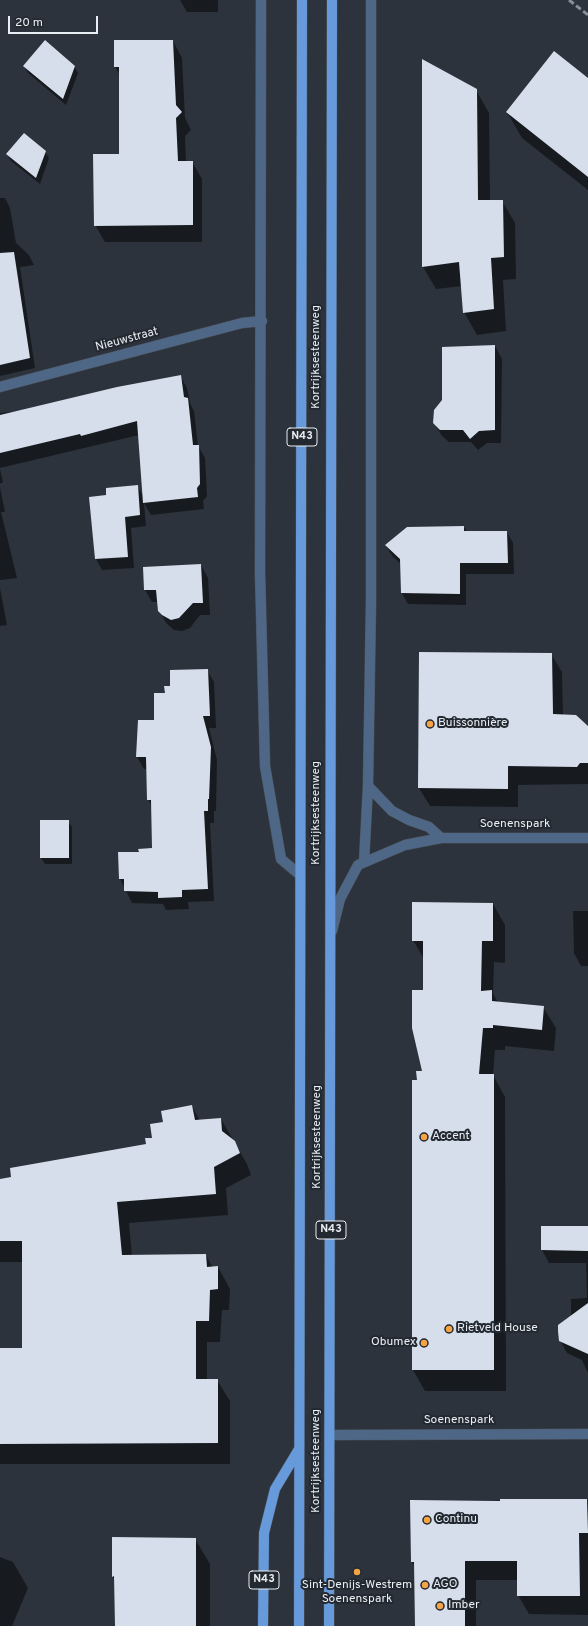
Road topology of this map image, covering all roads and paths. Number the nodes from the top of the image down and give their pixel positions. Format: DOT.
graph roads {
  1 [pos="261,0"];
  2 [pos="302,0"];
  3 [pos="332,0"];
  4 [pos="371,0"];
  5 [pos="262,321"];
  6 [pos="0,387"];
  7 [pos="368,786"];
  8 [pos="441,838"];
  9 [pos="588,838"];
  10 [pos="364,862"];
  11 [pos="300,875"];
  12 [pos="331,937"];
  13 [pos="331,1434"];
  14 [pos="588,1434"];
  15 [pos="299,1449"];
  16 [pos="263,1626"];
  17 [pos="299,1626"];
  18 [pos="329,1626"];
  1 -- 5 [label="street, Kortrijksesteenweg"];
  2 -- 11 [label="main road, Kortrijksesteenweg / N43"];
  3 -- 12 [label="main road, Kortrijksesteenweg / N43"];
  4 -- 7 [label="street"];
  5 -- 6 [label="street, Nieuwstraat"];
  5 -- 11 [label="street, Kortrijksesteenweg"];
  7 -- 8 [label="street"];
  7 -- 10 [label="street"];
  8 -- 9 [label="street, Soenenspark"];
  8 -- 10 [label="street, Soenenspark"];
  10 -- 12 [label="street, Soenenspark"];
  11 -- 15 [label="main road, Kortrijksesteenweg / N43"];
  12 -- 13 [label="main road, Kortrijksesteenweg / N43"];
  13 -- 14 [label="street, Soenenspark"];
  13 -- 18 [label="main road, Kortrijksesteenweg / N43"];
  15 -- 16 [label="main road, Kortrijksesteenweg / N43"];
  15 -- 17 [label="main road, Kortrijksesteenweg / N43"];
}
